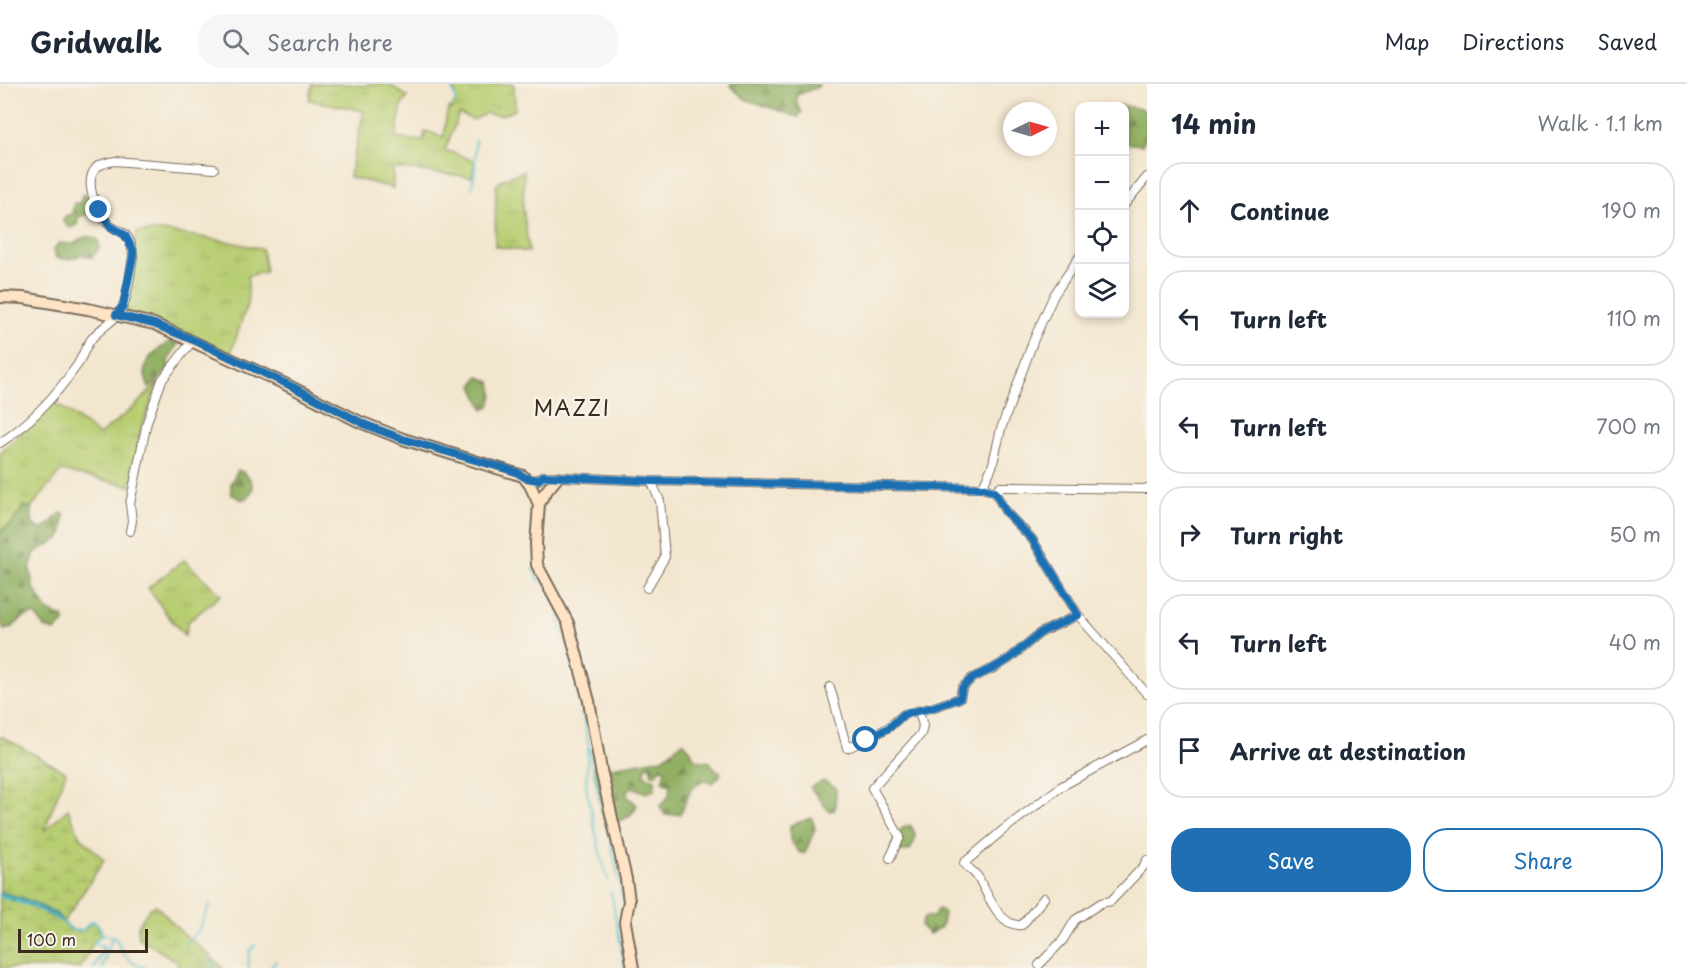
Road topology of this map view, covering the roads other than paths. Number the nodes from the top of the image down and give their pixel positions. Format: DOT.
graph roads {
  1 [pos="214,169"];
  2 [pos="1147,177"];
  3 [pos="1129,200"];
  4 [pos="1075,264"];
  5 [pos="0,297"];
  6 [pos="116,315"];
  7 [pos="193,340"];
  8 [pos="0,443"];
  9 [pos="526,478"];
  10 [pos="557,478"];
  11 [pos="651,481"];
  12 [pos="982,488"];
  13 [pos="1147,489"];
  14 [pos="995,492"];
  15 [pos="539,504"];
  16 [pos="130,531"];
  17 [pos="647,588"];
  18 [pos="1078,615"];
  19 [pos="830,687"];
  20 [pos="1147,694"];
  21 [pos="919,711"];
  22 [pos="1147,740"];
  23 [pos="890,858"];
  24 [pos="1147,860"];
  25 [pos="1044,898"];
  26 [pos="1040,965"];
  27 [pos="633,968"];
  1 -- 6 [label="street"];
  2 -- 3 [label="street"];
  4 -- 12 [label="street"];
  5 -- 6 [label="street"];
  6 -- 7 [label="street"];
  6 -- 8 [label="street"];
  7 -- 9 [label="street"];
  7 -- 16 [label="street"];
  9 -- 10 [label="street"];
  9 -- 15 [label="street"];
  10 -- 11 [label="street"];
  10 -- 15 [label="street"];
  11 -- 12 [label="street"];
  11 -- 17 [label="street"];
  12 -- 14 [label="street"];
  13 -- 14 [label="street"];
  14 -- 18 [label="street"];
  15 -- 27 [label="street"];
  18 -- 20 [label="street"];
  18 -- 21 [label="street"];
  19 -- 21 [label="street"];
  21 -- 23 [label="street"];
  22 -- 25 [label="street"];
  24 -- 26 [label="street"];
}
